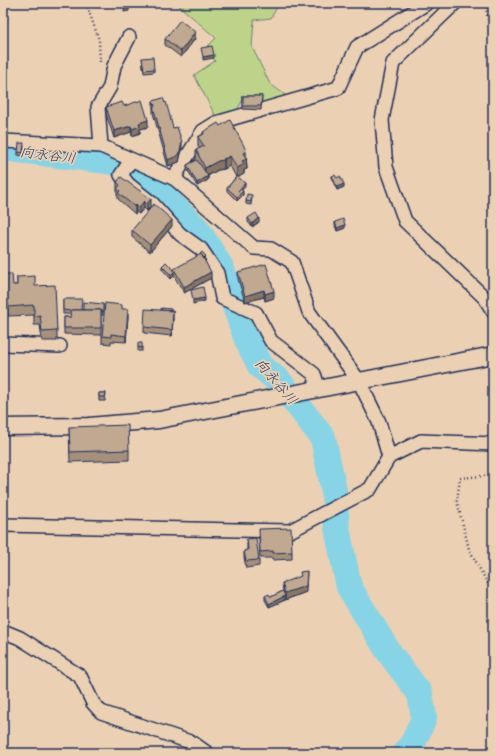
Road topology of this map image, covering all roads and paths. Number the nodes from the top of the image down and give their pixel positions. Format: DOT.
graph roads {
  1 [pos="86,3"];
  2 [pos="426,3"];
  3 [pos="455,3"];
  4 [pos="485,3"];
  5 [pos="493,29"];
  6 [pos="129,37"];
  7 [pos="101,67"];
  8 [pos="3,141"];
  9 [pos="101,146"];
  10 [pos="131,160"];
  11 [pos="175,179"];
  12 [pos="493,311"];
  13 [pos="3,344"];
  14 [pos="60,346"];
  15 [pos="493,355"];
  16 [pos="359,381"];
  17 [pos="316,390"];
  18 [pos="3,427"];
  19 [pos="493,444"];
  20 [pos="389,457"];
  21 [pos="493,475"];
  22 [pos="3,525"];
  23 [pos="493,592"];
  24 [pos="3,631"];
  25 [pos="207,753"];
  1 -- 7 [label="path"];
  2 -- 11 [label="street"];
  3 -- 12 [label="street"];
  4 -- 5 [label="path"];
  6 -- 9 [label="street"];
  8 -- 9 [label="street"];
  9 -- 10 [label="street"];
  10 -- 11 [label="street"];
  10 -- 17 [label="street"];
  11 -- 16 [label="street"];
  13 -- 14 [label="street"];
  15 -- 16 [label="street"];
  16 -- 17 [label="street"];
  16 -- 20 [label="street"];
  17 -- 18 [label="street"];
  19 -- 20 [label="street"];
  20 -- 22 [label="street"];
  21 -- 23 [label="path"];
  24 -- 25 [label="street"];
}
